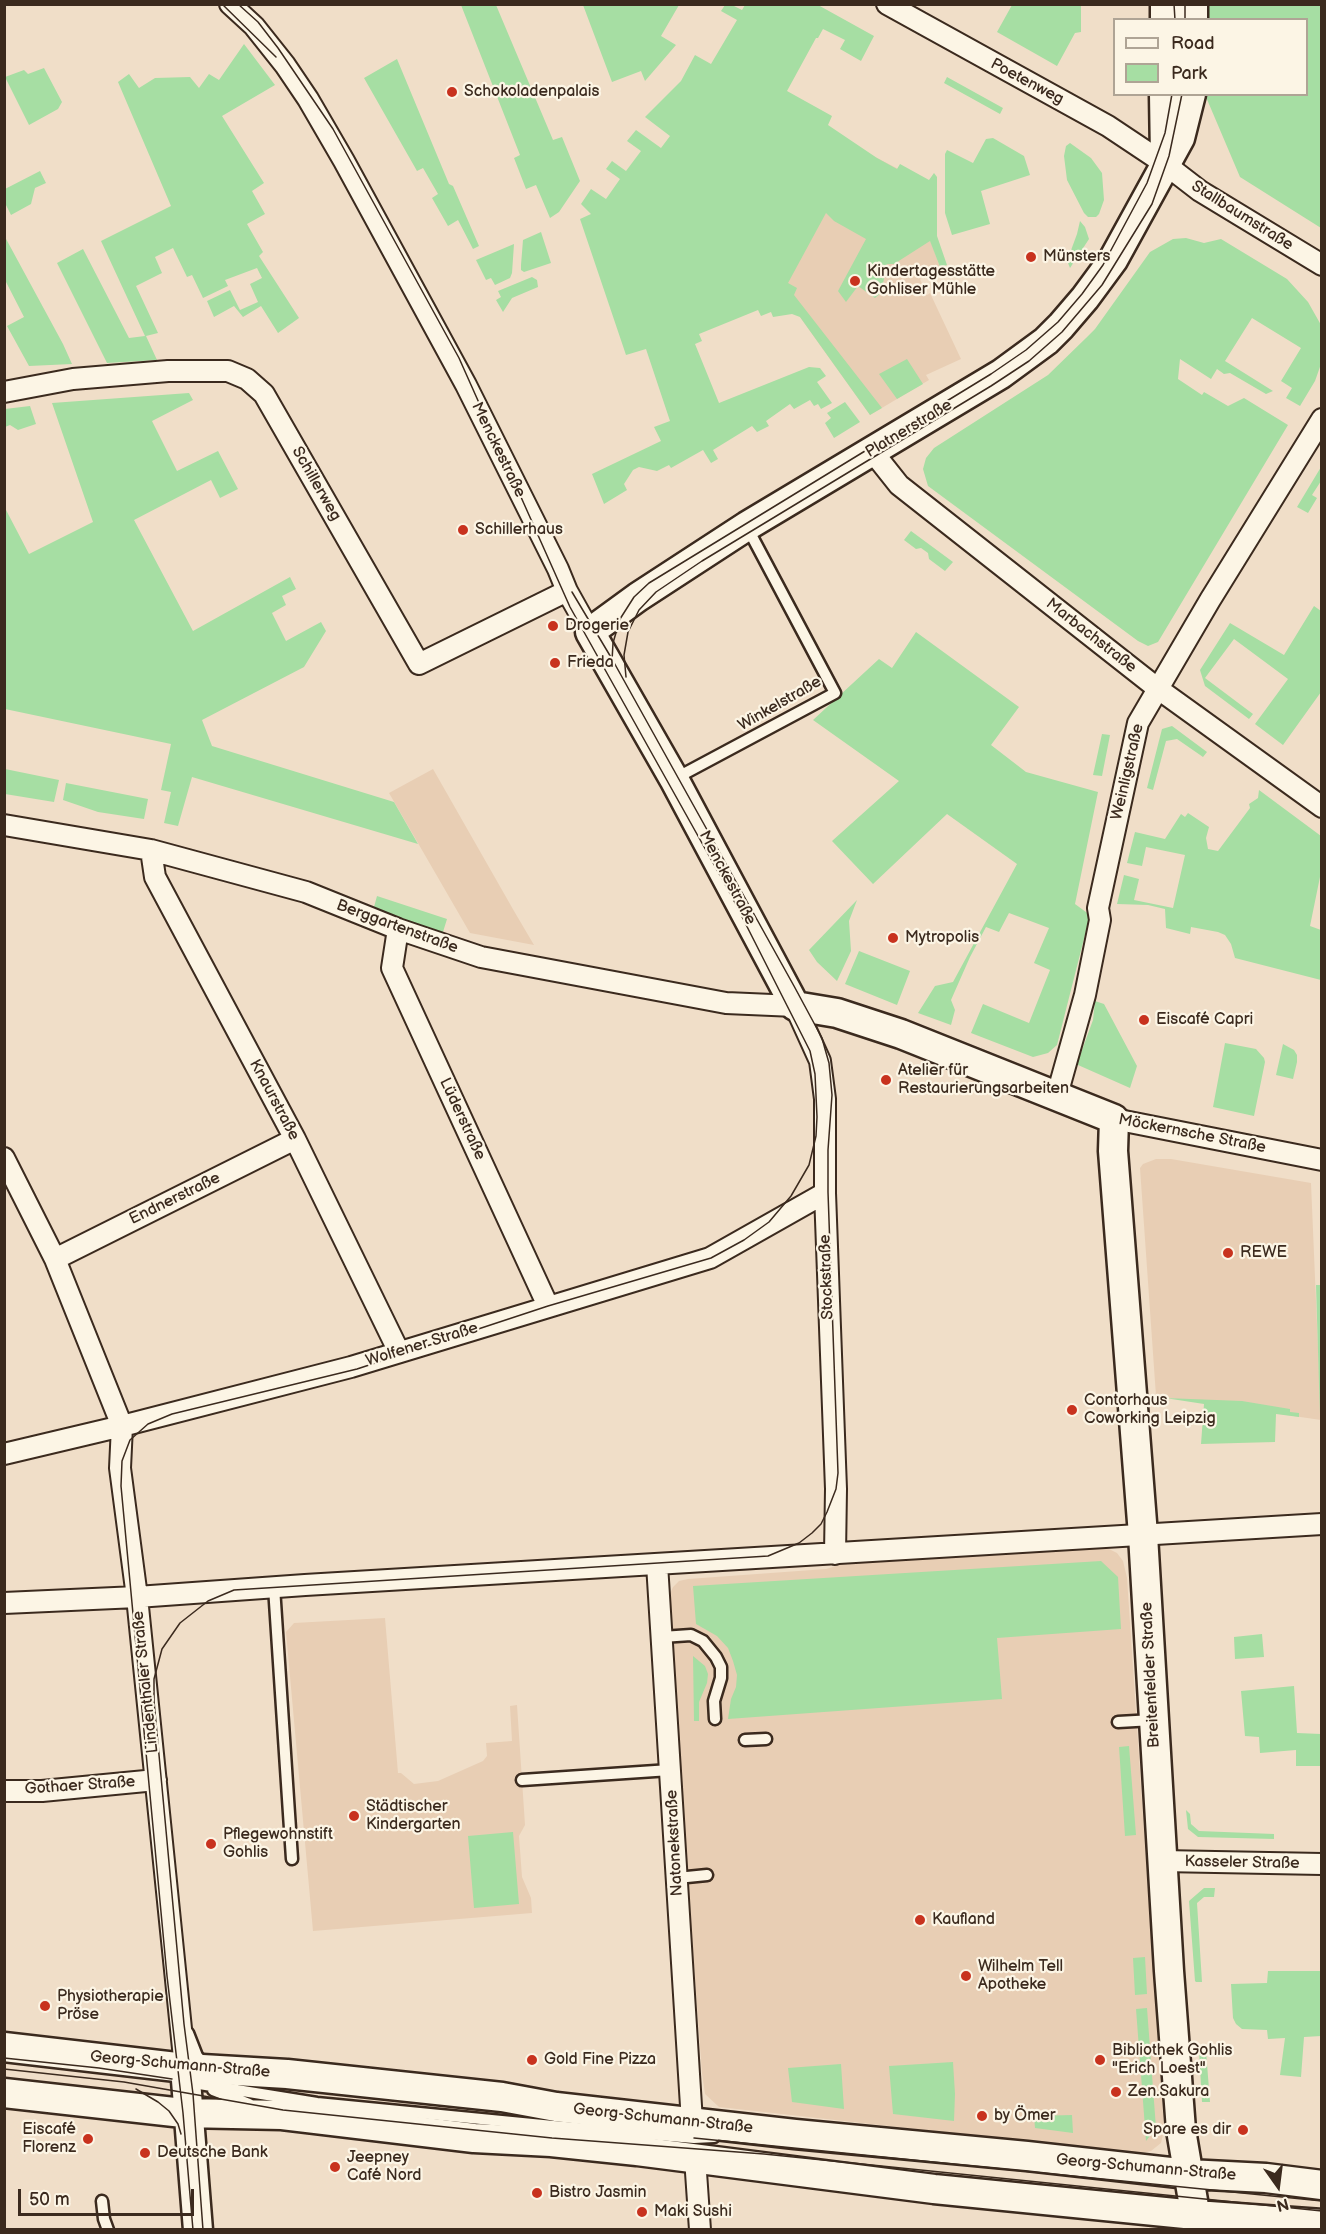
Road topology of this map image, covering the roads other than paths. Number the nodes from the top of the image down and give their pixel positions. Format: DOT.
graph roads {
  1 [pos="230,4"];
  2 [pos="887,4"];
  3 [pos="1164,96"];
  4 [pos="1190,96"];
  5 [pos="1165,164"];
  6 [pos="1322,265"];
  7 [pos="4,392"];
  8 [pos="1322,419"];
  9 [pos="872,451"];
  10 [pos="747,526"];
  11 [pos="567,591"];
  12 [pos="590,632"];
  13 [pos="1157,688"];
  14 [pos="674,779"];
  15 [pos="1322,807"];
  16 [pos="4,825"];
  17 [pos="151,850"];
  18 [pos="398,929"];
  19 [pos="795,1006"];
  20 [pos="1057,1095"];
  21 [pos="1114,1119"];
  22 [pos="295,1139"];
  23 [pos="4,1158"];
  24 [pos="1322,1160"];
  25 [pos="825,1193"];
  26 [pos="55,1259"];
  27 [pos="548,1306"];
  28 [pos="399,1352"];
  29 [pos="122,1426"];
  30 [pos="4,1454"];
  31 [pos="1322,1524"];
  32 [pos="1144,1549"];
  33 [pos="835,1554"];
  34 [pos="657,1564"];
  35 [pos="274,1587"];
  36 [pos="137,1597"];
  37 [pos="4,1603"];
  38 [pos="662,1637"];
  39 [pos="715,1719"];
  40 [pos="1153,1720"];
  41 [pos="1118,1722"];
  42 [pos="766,1739"];
  43 [pos="745,1740"];
  44 [pos="670,1770"];
  45 [pos="156,1780"];
  46 [pos="522,1780"];
  47 [pos="4,1791"];
  48 [pos="292,1859"];
  49 [pos="1162,1861"];
  50 [pos="1322,1864"];
  51 [pos="707,1875"];
  52 [pos="677,1878"];
  53 [pos="4,2047"];
  54 [pos="186,2073"];
  55 [pos="4,2093"];
  56 [pos="255,2094"];
  57 [pos="228,2097"];
  58 [pos="196,2114"];
  59 [pos="282,2115"];
  60 [pos="694,2140"];
  61 [pos="1188,2174"];
  62 [pos="1322,2185"];
  63 [pos="102,2200"];
  64 [pos="1197,2222"];
  65 [pos="1322,2224"];
  66 [pos="108,2229"];
  67 [pos="198,2229"];
  68 [pos="700,2229"];
  1 -- 11 [label="street, Menckestraße"];
  2 -- 5 [label="street, Poetenweg"];
  3 -- 5 [label="main road, Platnerstraße"];
  4 -- 5 [label="main road, Platnerstraße"];
  5 -- 6 [label="street, Stallbaumstraße"];
  5 -- 9 [label="main road, Platnerstraße"];
  7 -- 11 [label="street, Schillerweg"];
  8 -- 13 [label="street, Weinligstraße"];
  9 -- 10 [label="main road, Platnerstraße"];
  9 -- 13 [label="street, Marbachstraße"];
  10 -- 12 [label="main road, Platnerstraße"];
  10 -- 14 [label="lane, Winkelstraße"];
  11 -- 12 [label="street, Menckestraße"];
  12 -- 14 [label="main road, Menckestraße"];
  13 -- 15 [label="street, Marbachstraße"];
  13 -- 20 [label="street, Weinligstraße"];
  14 -- 19 [label="main road, Menckestraße"];
  16 -- 17 [label="street, Berggartenstraße"];
  17 -- 18 [label="street, Berggartenstraße"];
  17 -- 22 [label="street, Knaurstraße"];
  18 -- 19 [label="street, Berggartenstraße"];
  18 -- 27 [label="street, Lüderstraße"];
  19 -- 20 [label="main road, Möckernsche Straße"];
  19 -- 25 [label="street, Stockstraße"];
  20 -- 21 [label="main road, Möckernsche Straße"];
  21 -- 24 [label="street, Möckernsche Straße"];
  21 -- 32 [label="main road, Breitenfelder Straße"];
  22 -- 26 [label="street, Endnerstraße"];
  22 -- 28 [label="street, Knaurstraße"];
  23 -- 26 [label="street, Lindenthaler Straße"];
  25 -- 27 [label="street, Wolfener Straße"];
  25 -- 33 [label="street, Stockstraße"];
  26 -- 29 [label="street, Lindenthaler Straße"];
  27 -- 28 [label="street, Wolfener Straße"];
  28 -- 29 [label="street, Wolfener Straße"];
  29 -- 30 [label="street, Wolfener Straße"];
  29 -- 36 [label="street, Lindenthaler Straße"];
  31 -- 32 [label="street"];
  32 -- 33 [label="street"];
  32 -- 40 [label="main road, Breitenfelder Straße"];
  33 -- 34 [label="street"];
  34 -- 35 [label="street"];
  34 -- 38 [label="street, Natonekstraße"];
  35 -- 36 [label="street"];
  35 -- 48 [label="lane"];
  36 -- 37 [label="street"];
  36 -- 45 [label="street, Lindenthaler Straße"];
  38 -- 39 [label="lane"];
  38 -- 44 [label="street, Natonekstraße"];
  40 -- 41 [label="lane"];
  40 -- 49 [label="main road, Breitenfelder Straße"];
  42 -- 43 [label="lane"];
  44 -- 46 [label="lane"];
  44 -- 52 [label="street, Natonekstraße"];
  45 -- 47 [label="street, Gothaer Straße"];
  45 -- 54 [label="street, Lindenthaler Straße"];
  49 -- 50 [label="street, Kasseler Straße"];
  49 -- 61 [label="main road, Breitenfelder Straße"];
  51 -- 52 [label="lane"];
  52 -- 60 [label="street, Natonekstraße"];
  53 -- 54 [label="main road, Georg-Schumann-Straße"];
  54 -- 56 [label="lane"];
  54 -- 56 [label="lane"];
  54 -- 57 [label="lane"];
  54 -- 58 [label="main road, Lindenthaler Straße"];
  54 -- 60 [label="main road, Georg-Schumann-Straße"];
  55 -- 58 [label="main road, Georg-Schumann-Straße"];
  56 -- 57 [label="lane"];
  56 -- 60 [label="lane"];
  57 -- 58 [label="lane"];
  57 -- 59 [label="lane"];
  58 -- 59 [label="main road, Georg-Schumann-Straße"];
  58 -- 67 [label="main road, Lindenthaler Straße"];
  59 -- 60 [label="main road, Georg-Schumann-Straße"];
  60 -- 61 [label="main road, Georg-Schumann-Straße"];
  60 -- 64 [label="main road, Georg-Schumann-Straße"];
  60 -- 68 [label="street, Natonekstraße"];
  61 -- 62 [label="main road, Georg-Schumann-Straße"];
  61 -- 64 [label="main road, Breitenfelder Straße"];
  63 -- 66 [label="lane"];
  64 -- 65 [label="main road, Georg-Schumann-Straße"];
}
